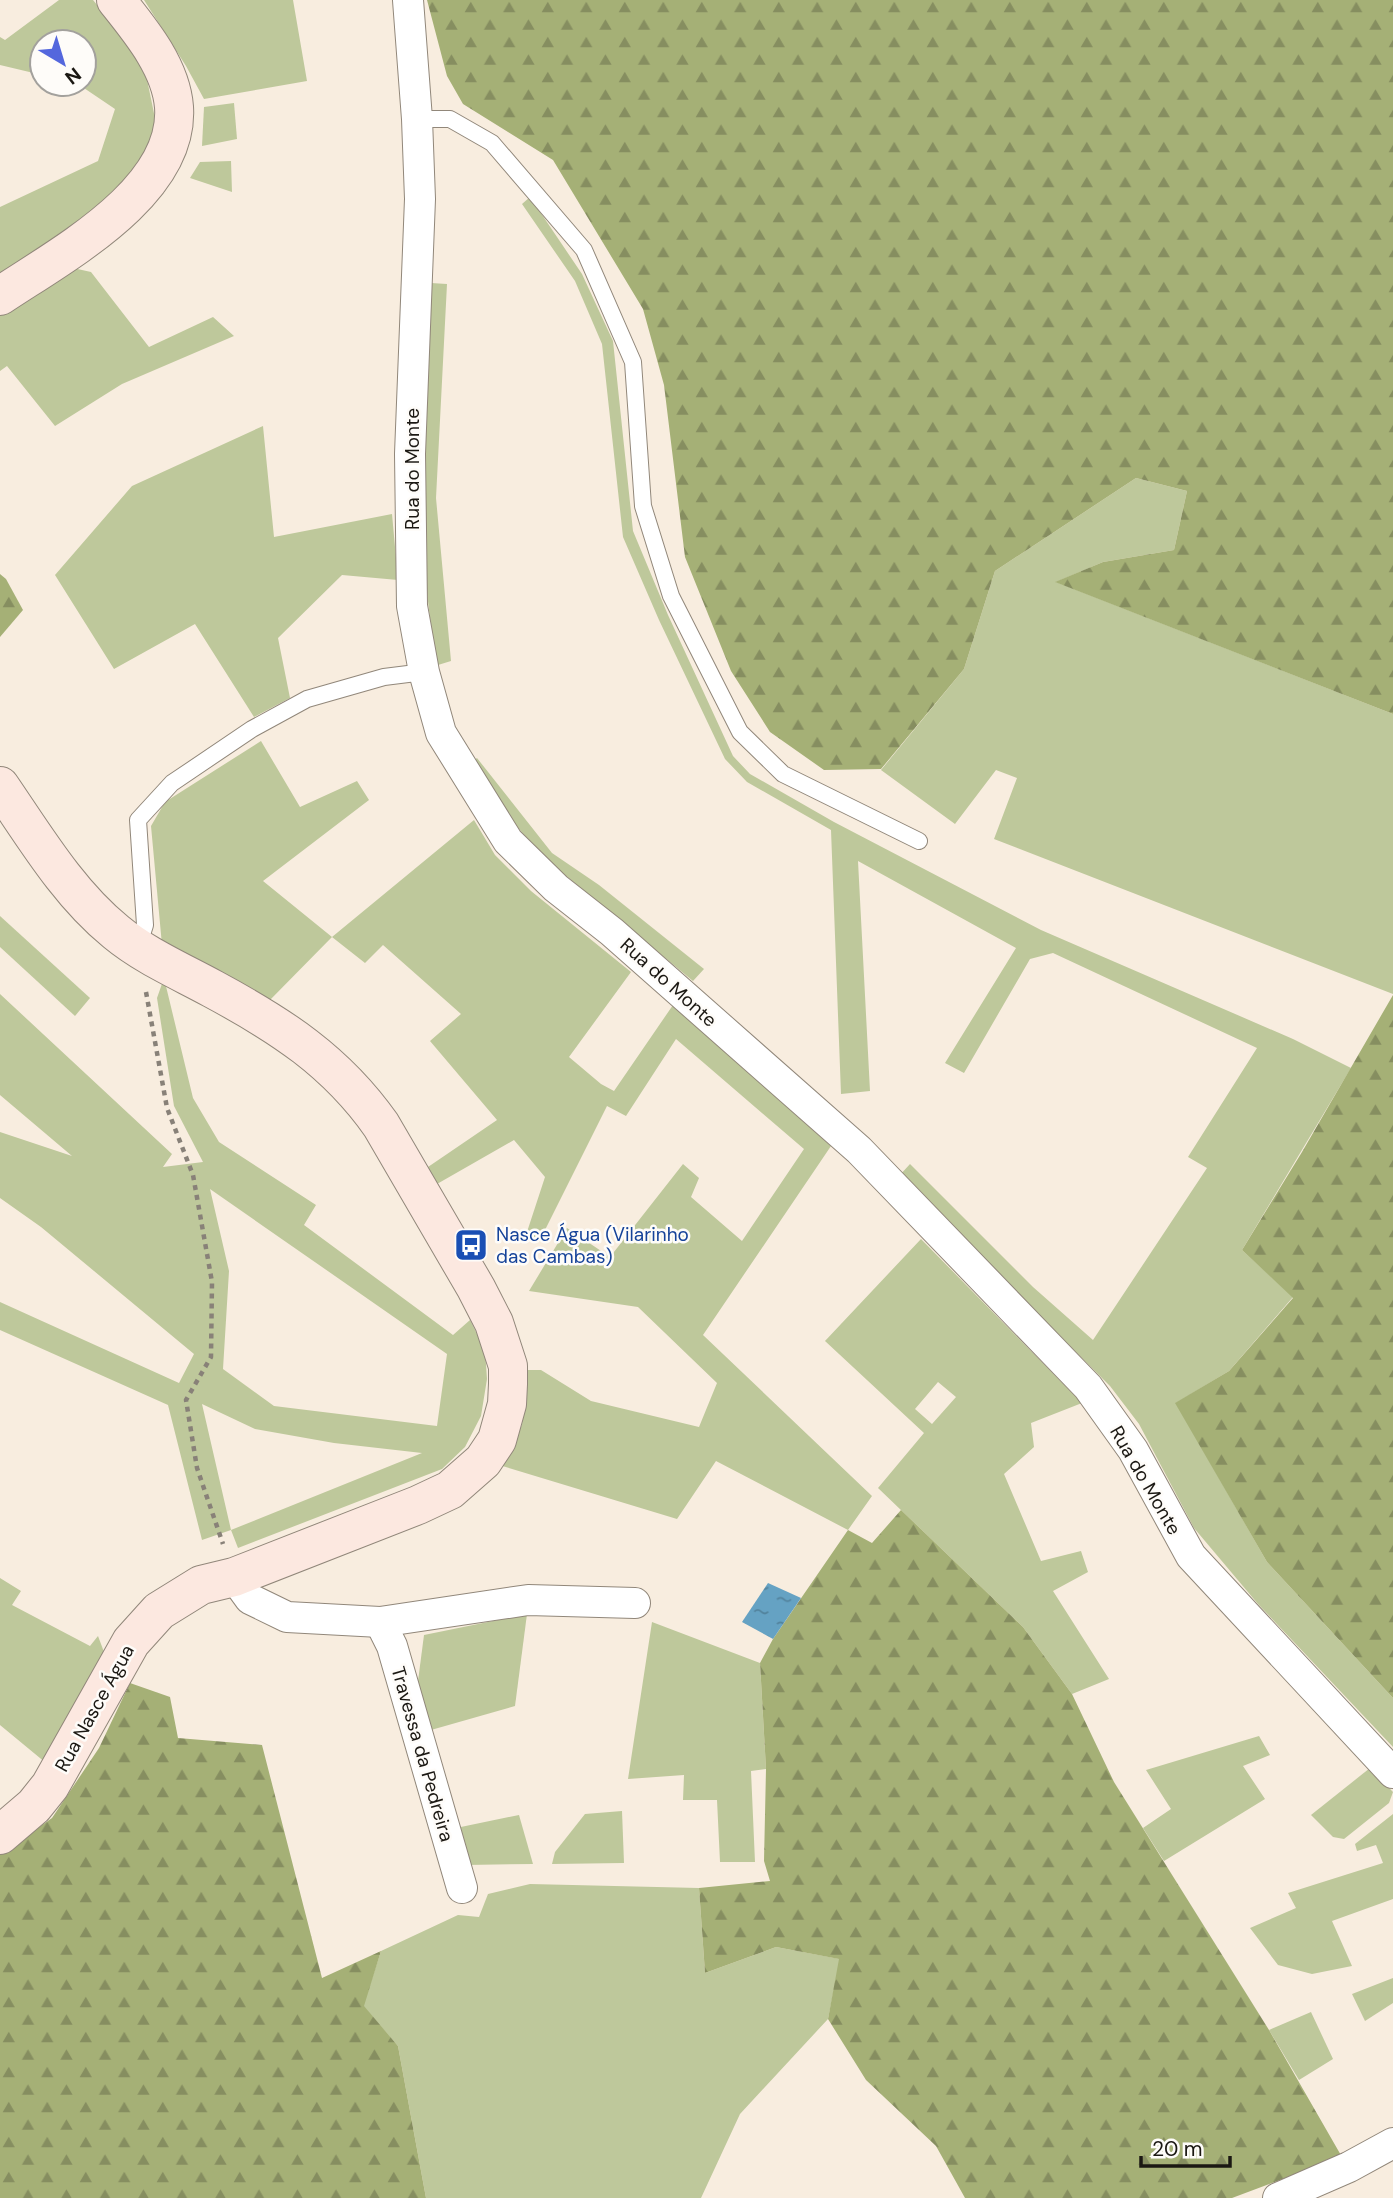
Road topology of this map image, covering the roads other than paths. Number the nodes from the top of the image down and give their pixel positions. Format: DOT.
graph roads {
  1 [pos="116,0"];
  2 [pos="408,0"];
  3 [pos="417,119"];
  4 [pos="0,296"];
  5 [pos="425,672"];
  6 [pos="0,786"];
  7 [pos="919,841"];
  8 [pos="138,947"];
  9 [pos="234,1577"];
  10 [pos="635,1602"];
  11 [pos="380,1622"];
  12 [pos="1393,1773"];
  13 [pos="0,1835"];
  14 [pos="461,1888"];
  15 [pos="1393,2143"];
  16 [pos="1278,2198"];
  1 -- 4 [label="main road"];
  2 -- 3 [label="street, Rua do Monte"];
  3 -- 5 [label="street, Rua do Monte"];
  3 -- 7 [label="lane"];
  5 -- 8 [label="lane"];
  5 -- 12 [label="street, Rua do Monte"];
  6 -- 8 [label="main road, Rua Nasce Água"];
  8 -- 9 [label="main road, Rua Nasce Água"];
  9 -- 11 [label="street"];
  9 -- 13 [label="main road, Rua Nasce Água"];
  10 -- 11 [label="street"];
  11 -- 14 [label="street, Travessa da Pedreira"];
  15 -- 16 [label="street"];
}
